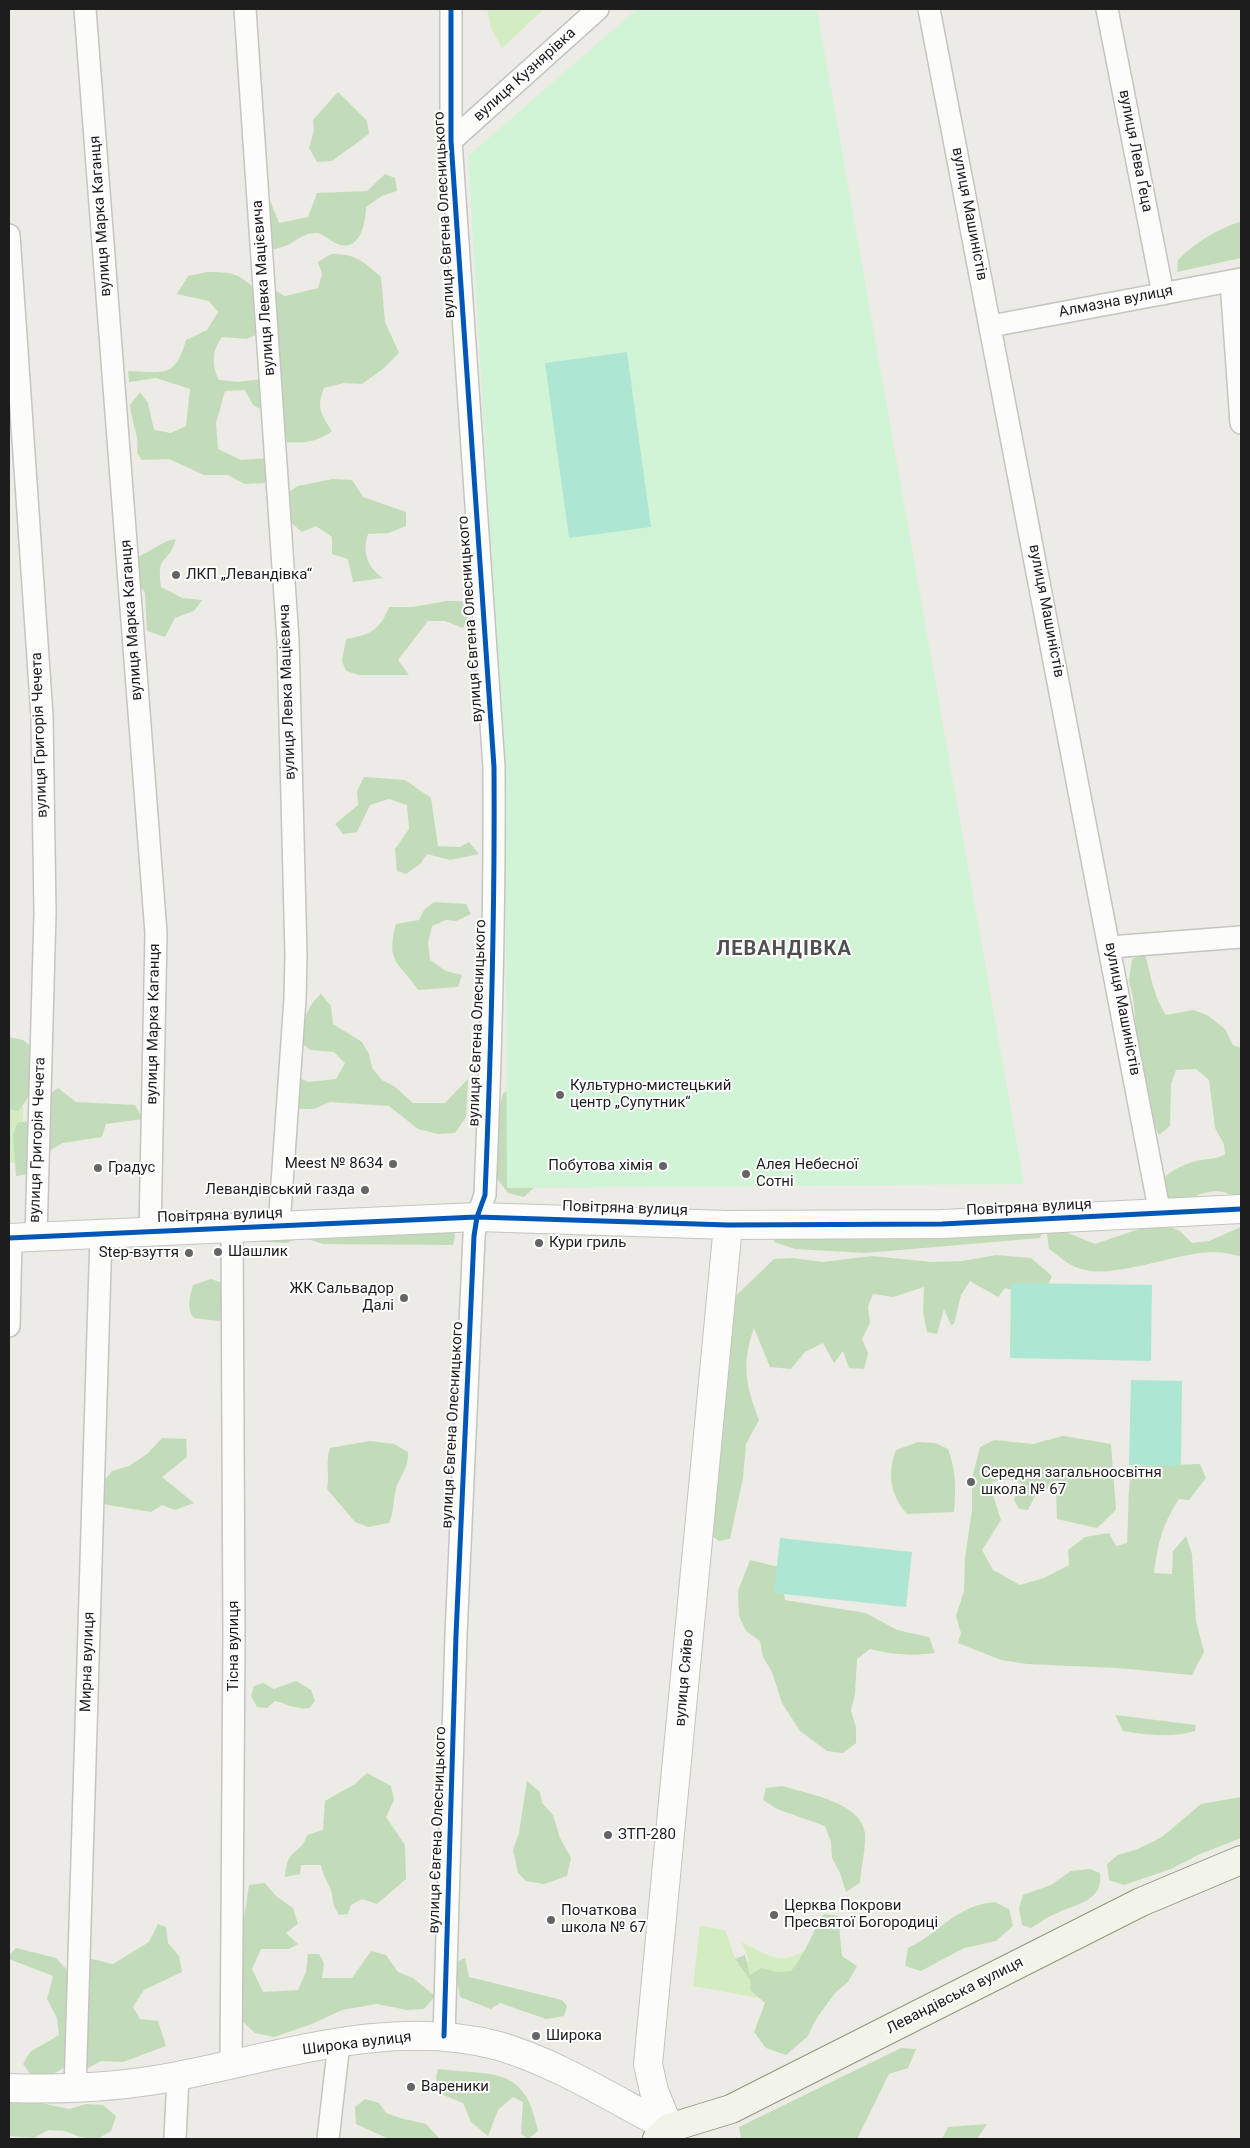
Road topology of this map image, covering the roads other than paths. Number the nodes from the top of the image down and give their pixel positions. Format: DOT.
graph roads {
  1 [pos="85,9"];
  2 [pos="245,9"];
  3 [pos="451,9"];
  4 [pos="598,9"];
  5 [pos="929,9"];
  6 [pos="1107,9"];
  7 [pos="451,141"];
  8 [pos="9,235"];
  9 [pos="1236,280"];
  10 [pos="1163,294"];
  11 [pos="991,326"];
  12 [pos="1241,423"];
  13 [pos="1241,937"];
  14 [pos="1110,947"];
  15 [pos="1241,1209"];
  16 [pos="1160,1214"];
  17 [pos="477,1217"];
  18 [pos="728,1225"];
  19 [pos="279,1226"];
  20 [pos="232,1228"];
  21 [pos="150,1232"];
  22 [pos="101,1234"];
  23 [pos="19,1238"];
  24 [pos="9,1326"];
  25 [pos="1241,1860"];
  26 [pos="444,2036"];
  27 [pos="339,2043"];
  28 [pos="231,2064"];
  29 [pos="178,2076"];
  30 [pos="9,2088"];
  31 [pos="75,2089"];
  32 [pos="670,2137"];
  33 [pos="175,2139"];
  34 [pos="328,2139"];
  1 -- 21 [label="street, вулиця Марка Каганця"];
  2 -- 19 [label="street, вулиця Левка Мацієвича"];
  3 -- 7 [label="street, вулиця Євгена Олесницького"];
  4 -- 7 [label="street, вулиця Кузнярівка"];
  5 -- 11 [label="street, вулиця Машиністів"];
  6 -- 10 [label="street, вулиця Лева Ґеца"];
  7 -- 17 [label="street, вулиця Євгена Олесницького"];
  8 -- 23 [label="street, вулиця Григорія Чечета"];
  9 -- 10 [label="street, Алмазна вулиця"];
  9 -- 12 [label="street"];
  10 -- 11 [label="street, Алмазна вулиця"];
  11 -- 14 [label="street, вулиця Машиністів"];
  13 -- 14 [label="street"];
  14 -- 16 [label="street, вулиця Машиністів"];
  15 -- 16 [label="street, Повітряна вулиця"];
  16 -- 18 [label="street, Повітряна вулиця"];
  17 -- 18 [label="street, Повітряна вулиця"];
  17 -- 19 [label="street, Повітряна вулиця"];
  17 -- 26 [label="street, вулиця Євгена Олесницького"];
  18 -- 32 [label="street, вулиця Сяйво"];
  19 -- 20 [label="street, Повітряна вулиця"];
  20 -- 21 [label="street, Повітряна вулиця"];
  20 -- 28 [label="street, Тісна вулиця"];
  21 -- 22 [label="street, Повітряна вулиця"];
  22 -- 23 [label="street, Повітряна вулиця"];
  22 -- 31 [label="street, Мирна вулиця"];
  23 -- 24 [label="street, вулиця Григорія Чечета"];
  25 -- 32 [label="main road, Левандівська вулиця"];
  26 -- 27 [label="street, Широка вулиця"];
  26 -- 32 [label="street, Широка вулиця"];
  27 -- 28 [label="street, Широка вулиця"];
  27 -- 34 [label="street"];
  28 -- 29 [label="street, Широка вулиця"];
  29 -- 31 [label="street, Широка вулиця"];
  29 -- 33 [label="street"];
  30 -- 31 [label="street, Широка вулиця"];
}
